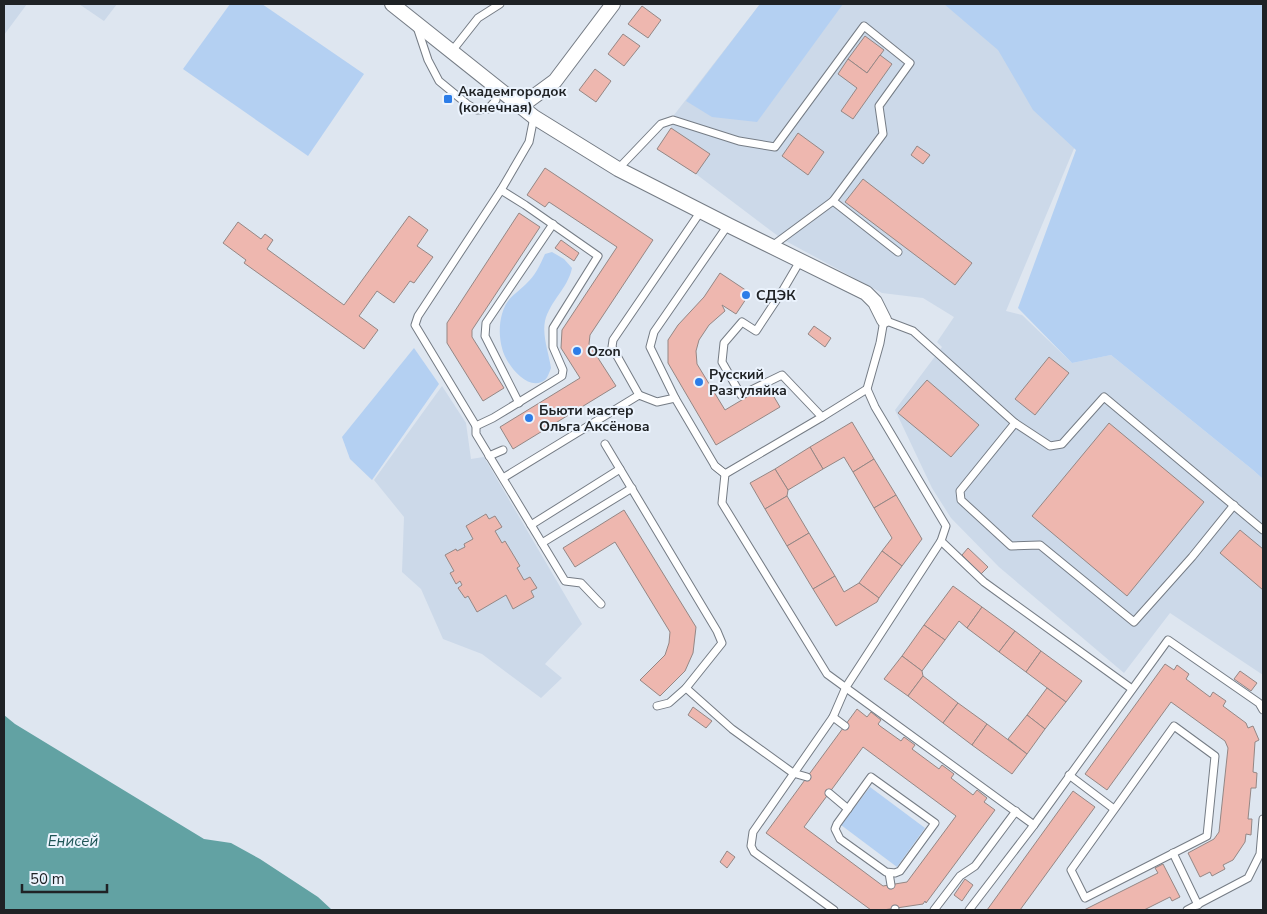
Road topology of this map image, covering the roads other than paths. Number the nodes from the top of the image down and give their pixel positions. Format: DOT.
graph roads {
  1 [pos="392,4"];
  2 [pos="500,4"];
  3 [pos="613,4"];
  4 [pos="415,22"];
  5 [pos="452,51"];
  6 [pos="497,87"];
  7 [pos="521,106"];
  8 [pos="534,117"];
  9 [pos="618,169"];
  10 [pos="501,190"];
  11 [pos="833,201"];
  12 [pos="701,211"];
  13 [pos="553,224"];
  14 [pos="728,226"];
  15 [pos="772,247"];
  16 [pos="898,252"];
  17 [pos="800,261"];
  18 [pos="884,320"];
  19 [pos="867,389"];
  20 [pos="639,395"];
  21 [pos="675,398"];
  22 [pos="519,403"];
  23 [pos="822,417"];
  24 [pos="1015,423"];
  25 [pos="476,426"];
  26 [pos="605,444"];
  27 [pos="503,450"];
  28 [pos="489,456"];
  29 [pos="620,469"];
  30 [pos="725,474"];
  31 [pos="503,478"];
  32 [pos="632,488"];
  33 [pos="1234,505"];
  34 [pos="531,524"];
  35 [pos="1263,530"];
  36 [pos="941,541"];
  37 [pos="542,543"];
  38 [pos="601,604"];
  39 [pos="846,687"];
  40 [pos="686,688"];
  41 [pos="1132,689"];
  42 [pos="656,706"];
  43 [pos="1263,710"];
  44 [pos="833,717"];
  45 [pos="845,726"];
  46 [pos="793,773"];
  47 [pos="1069,775"];
  48 [pos="807,777"];
  49 [pos="829,794"];
  50 [pos="848,809"];
  51 [pos="1114,809"];
  52 [pos="1016,811"];
  53 [pos="1263,819"];
  54 [pos="1034,824"];
  55 [pos="1173,853"];
  56 [pos="889,873"];
  57 [pos="891,885"];
  58 [pos="1198,905"];
  59 [pos="834,910"];
  60 [pos="934,910"];
  61 [pos="969,910"];
  62 [pos="1188,910"];
  1 -- 4 [label="street"];
  2 -- 5 [label="lane"];
  3 -- 7 [label="street"];
  4 -- 5 [label="street"];
  4 -- 6 [label="lane"];
  5 -- 6 [label="street"];
  6 -- 7 [label="street"];
  7 -- 8 [label="street"];
  8 -- 9 [label="street"];
  8 -- 10 [label="lane"];
  9 -- 11 [label="lane"];
  9 -- 12 [label="street"];
  10 -- 13 [label="lane"];
  10 -- 25 [label="lane"];
  11 -- 15 [label="lane"];
  11 -- 16 [label="lane"];
  12 -- 14 [label="street"];
  12 -- 20 [label="lane"];
  13 -- 22 [label="lane"];
  13 -- 22 [label="lane"];
  14 -- 15 [label="street"];
  14 -- 21 [label="lane"];
  15 -- 17 [label="street"];
  17 -- 18 [label="street"];
  17 -- 23 [label="lane"];
  18 -- 19 [label="lane"];
  18 -- 24 [label="lane"];
  19 -- 23 [label="lane"];
  19 -- 36 [label="lane"];
  20 -- 21 [label="lane"];
  20 -- 31 [label="lane"];
  21 -- 30 [label="lane"];
  22 -- 25 [label="lane"];
  23 -- 30 [label="lane"];
  24 -- 33 [label="lane"];
  24 -- 33 [label="lane"];
  25 -- 28 [label="lane"];
  26 -- 29 [label="lane"];
  27 -- 28 [label="lane"];
  28 -- 31 [label="lane"];
  29 -- 32 [label="lane"];
  29 -- 34 [label="lane"];
  30 -- 39 [label="lane"];
  31 -- 34 [label="lane"];
  32 -- 37 [label="lane"];
  32 -- 40 [label="lane"];
  33 -- 35 [label="lane"];
  34 -- 37 [label="lane"];
  36 -- 39 [label="lane"];
  36 -- 41 [label="lane"];
  37 -- 38 [label="lane"];
  39 -- 44 [label="lane"];
  39 -- 52 [label="lane"];
  40 -- 42 [label="lane"];
  40 -- 46 [label="lane"];
  41 -- 43 [label="lane"];
  41 -- 47 [label="lane"];
  44 -- 45 [label="lane"];
  44 -- 46 [label="lane"];
  46 -- 48 [label="lane"];
  46 -- 59 [label="lane"];
  47 -- 51 [label="lane"];
  47 -- 54 [label="lane"];
  49 -- 50 [label="lane"];
  50 -- 56 [label="lane"];
  50 -- 56 [label="lane"];
  51 -- 55 [label="lane"];
  51 -- 55 [label="lane"];
  52 -- 54 [label="lane"];
  52 -- 60 [label="lane"];
  53 -- 58 [label="lane"];
  54 -- 61 [label="lane"];
  55 -- 58 [label="lane"];
  56 -- 57 [label="lane"];
  58 -- 62 [label="lane"];
}
